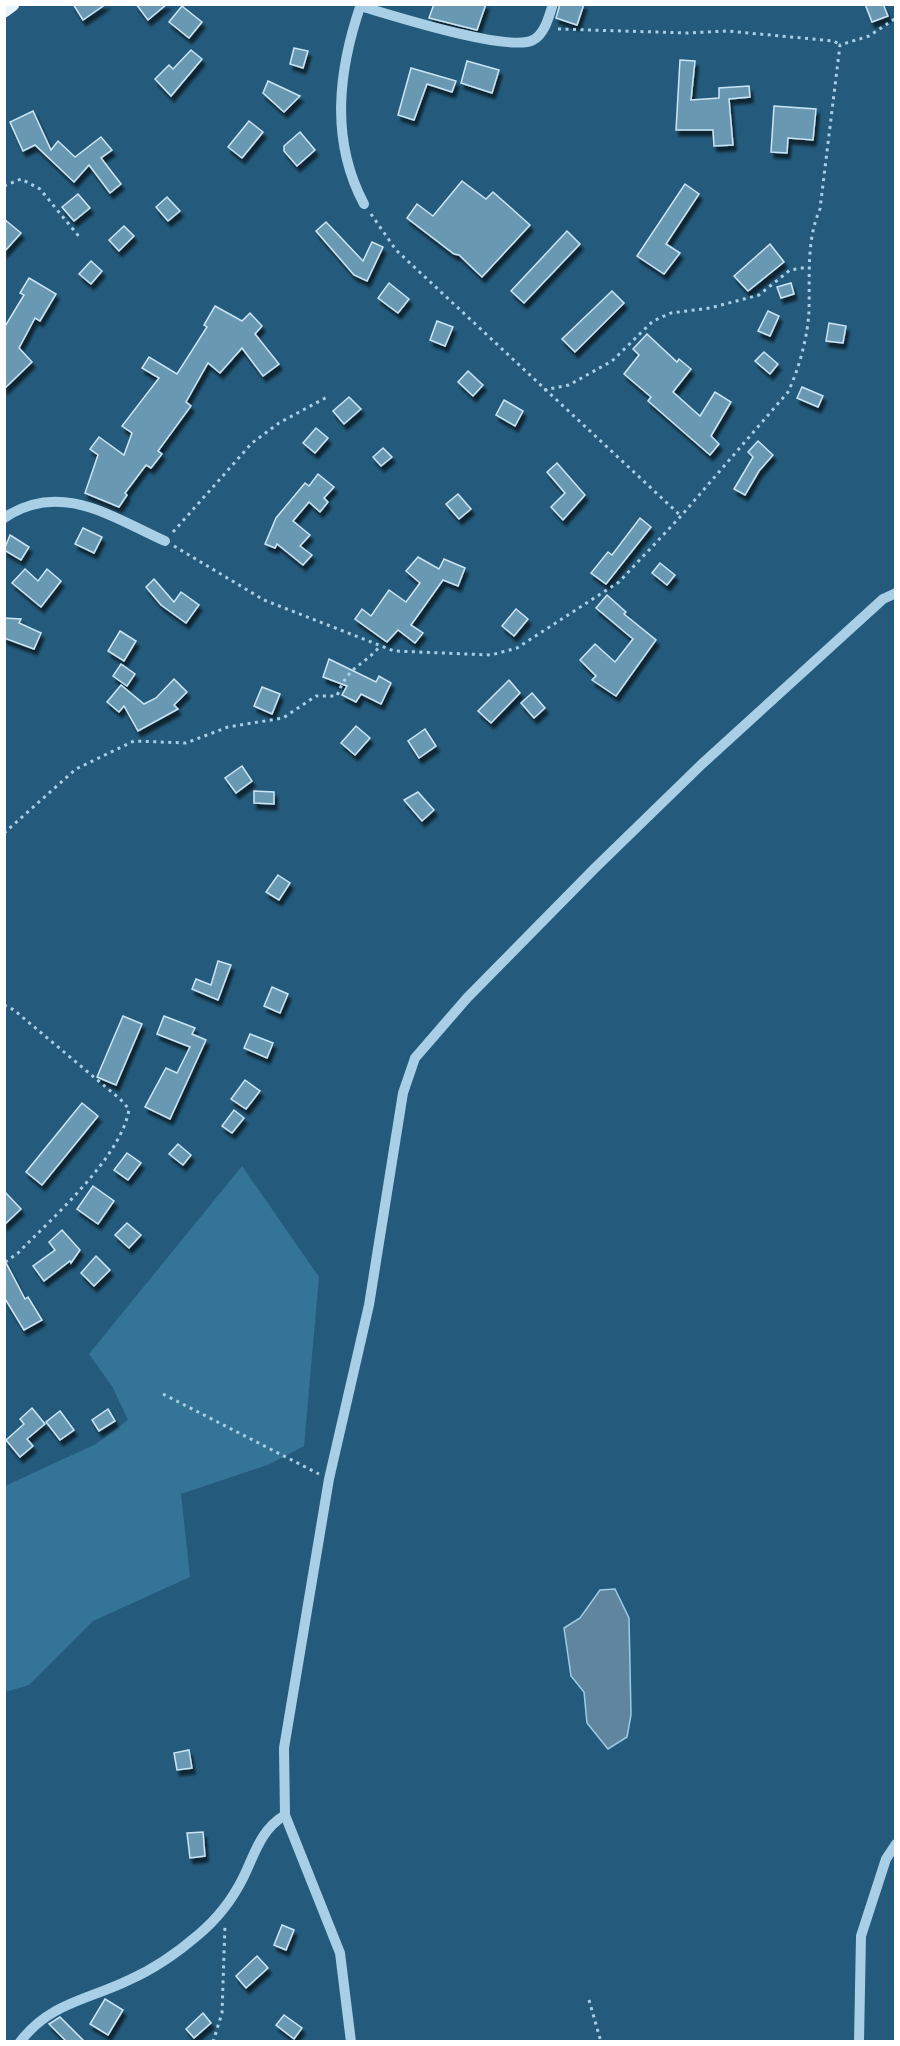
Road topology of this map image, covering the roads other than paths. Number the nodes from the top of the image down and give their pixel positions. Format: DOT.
graph roads {
  1 [pos="12,4"];
  2 [pos="553,4"];
  3 [pos="361,5"];
  4 [pos="4,10"];
  5 [pos="364,204"];
  6 [pos="4,518"];
  7 [pos="165,541"];
  8 [pos="896,593"];
  9 [pos="285,1815"];
  10 [pos="896,1844"];
  11 [pos="20,2042"];
  12 [pos="351,2042"];
  13 [pos="859,2042"];
  1 -- 4 [label="main road"];
  2 -- 3 [label="street"];
  3 -- 5 [label="street"];
  6 -- 7 [label="street"];
  8 -- 9 [label="street"];
  9 -- 11 [label="street"];
  9 -- 12 [label="street"];
  10 -- 13 [label="street"];
}
